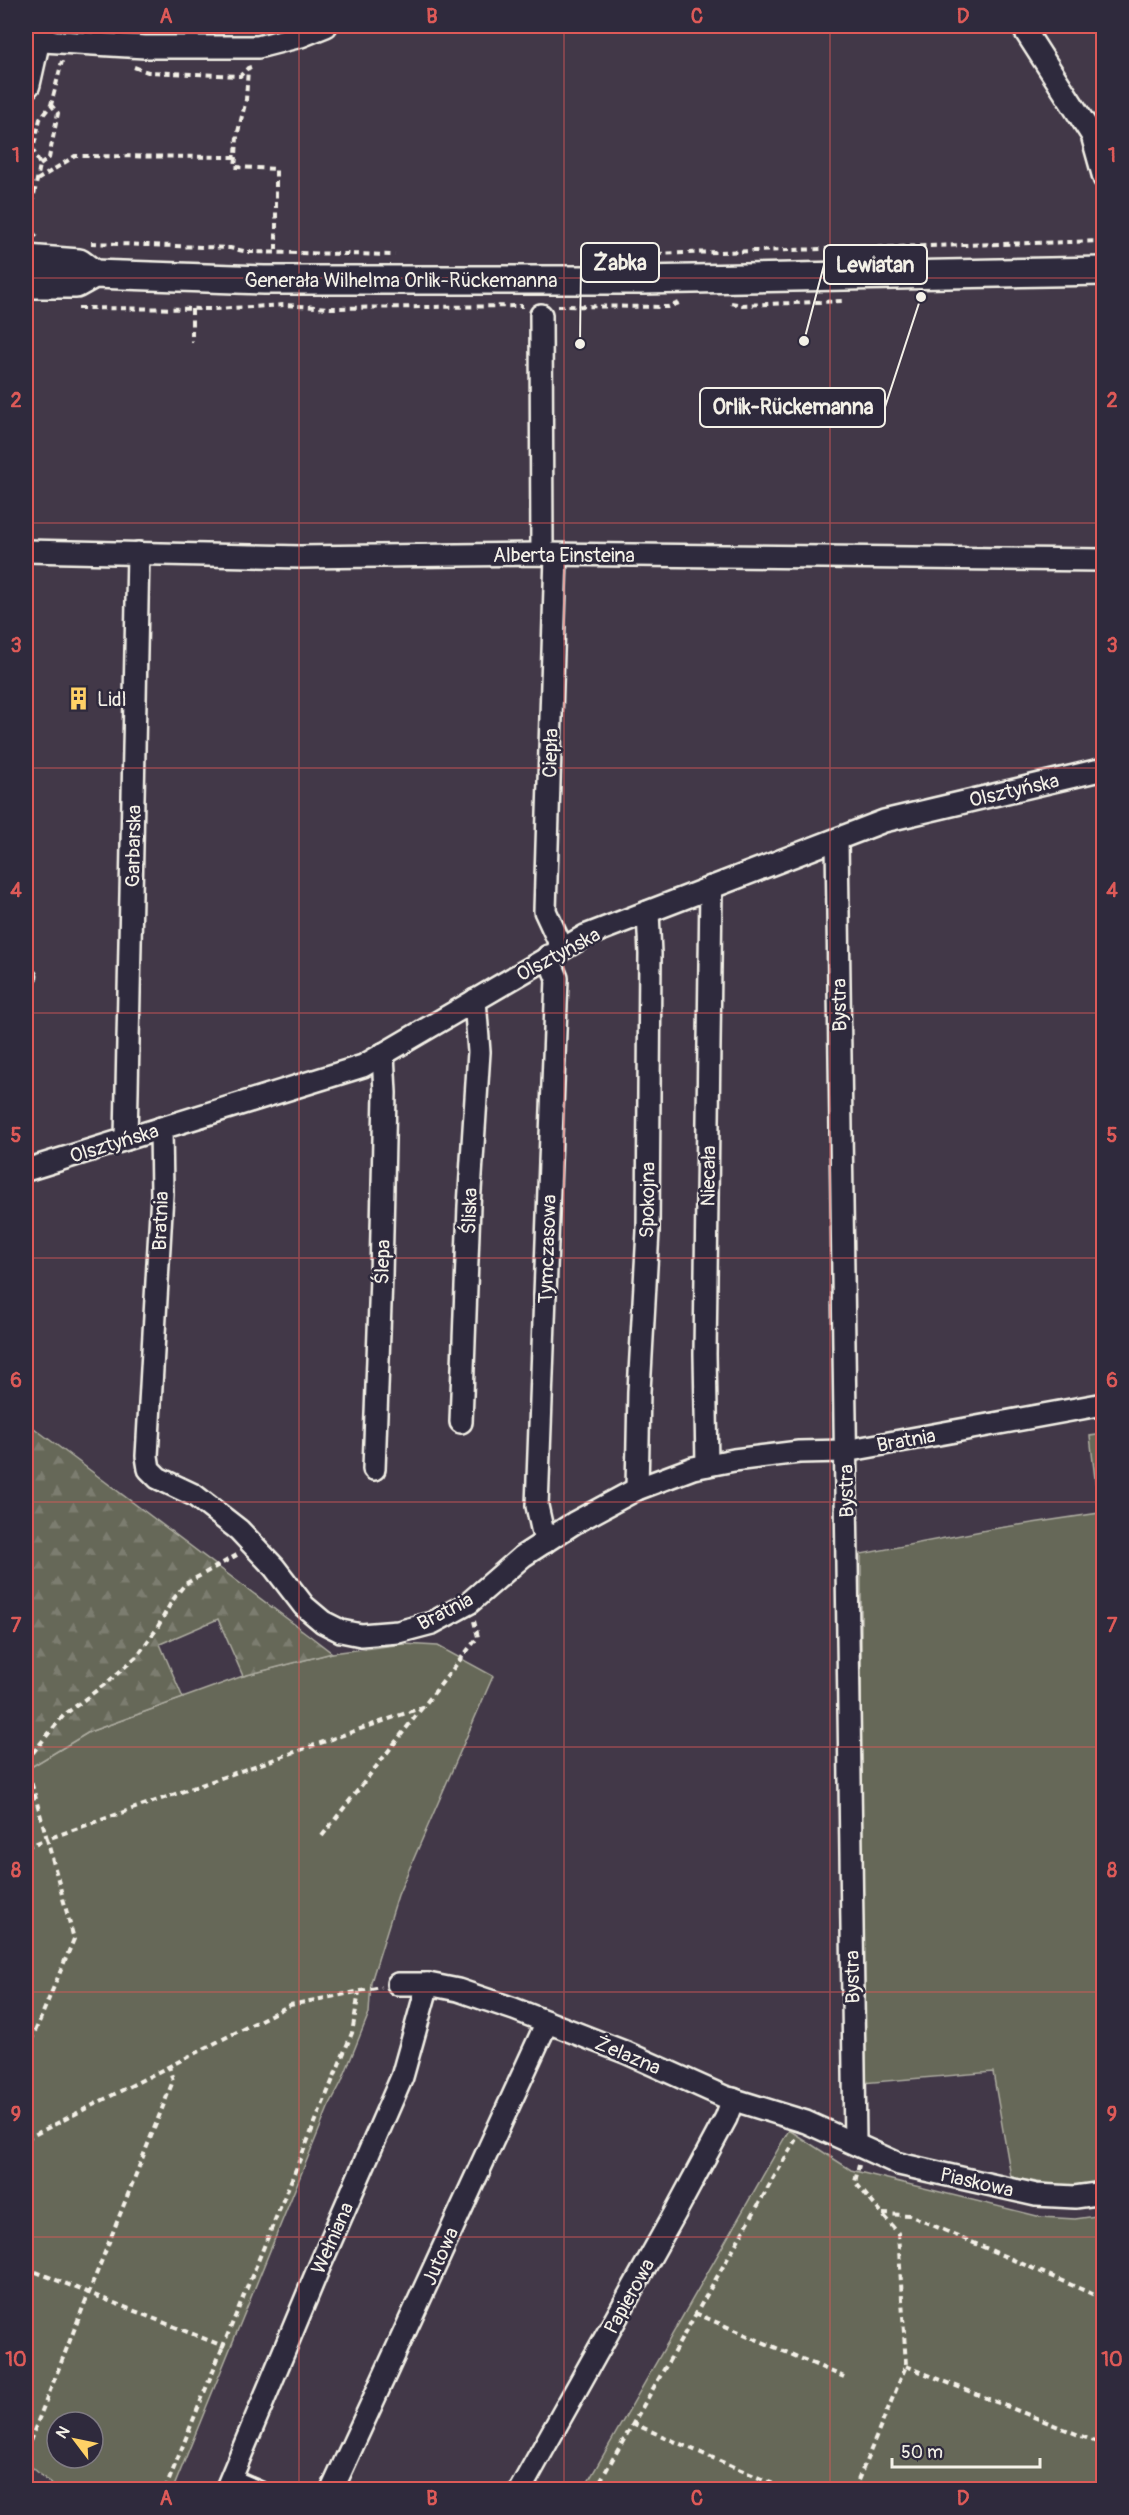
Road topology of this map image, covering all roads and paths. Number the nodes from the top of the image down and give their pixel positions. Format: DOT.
graph roads {
  1 [pos="326,26"];
  2 [pos="1022,26"];
  3 [pos="33,35"];
  4 [pos="63,56"];
  5 [pos="258,64"];
  6 [pos="26,84"];
  7 [pos="51,105"];
  8 [pos="1095,121"];
  9 [pos="236,156"];
  10 [pos="40,165"];
  11 [pos="1104,178"];
  12 [pos="37,180"];
  13 [pos="27,225"];
  14 [pos="44,240"];
  15 [pos="1104,242"];
  16 [pos="88,243"];
  17 [pos="276,253"];
  18 [pos="406,255"];
  19 [pos="606,255"];
  20 [pos="26,259"];
  21 [pos="1104,270"];
  22 [pos="94,274"];
  23 [pos="26,284"];
  24 [pos="72,308"];
  25 [pos="233,308"];
  26 [pos="192,309"];
  27 [pos="541,315"];
  28 [pos="192,342"];
  29 [pos="26,551"];
  30 [pos="138,553"];
  31 [pos="549,554"];
  32 [pos="1104,560"];
  33 [pos="1104,769"];
  34 [pos="837,840"];
  35 [pos="711,887"];
  36 [pos="648,912"];
  37 [pos="555,952"];
  38 [pos="475,1000"];
  39 [pos="383,1054"];
  40 [pos="160,1128"];
  41 [pos="126,1139"];
  42 [pos="26,1170"];
  43 [pos="1104,1404"];
  44 [pos="461,1422"];
  45 [pos="845,1451"];
  46 [pos="707,1465"];
  47 [pos="374,1469"];
  48 [pos="637,1489"];
  49 [pos="545,1542"];
  50 [pos="252,1543"];
  51 [pos="469,1603"];
  52 [pos="423,1707"];
  53 [pos="26,1762"];
  54 [pos="322,1836"];
  55 [pos="47,1839"];
  56 [pos="26,1847"];
  57 [pos="398,1984"];
  58 [pos="428,1984"];
  59 [pos="359,1992"];
  60 [pos="548,2022"];
  61 [pos="26,2053"];
  62 [pos="169,2066"];
  63 [pos="733,2099"];
  64 [pos="806,2122"];
  65 [pos="26,2139"];
  66 [pos="859,2144"];
  67 [pos="1104,2193"];
  68 [pos="882,2214"];
  69 [pos="26,2268"];
  70 [pos="88,2292"];
  71 [pos="1104,2299"];
  72 [pos="695,2313"];
  73 [pos="223,2346"];
  74 [pos="906,2366"];
  75 [pos="844,2377"];
  76 [pos="632,2423"];
  77 [pos="1104,2445"];
  78 [pos="26,2451"];
  79 [pos="229,2482"];
  80 [pos="855,2488"];
  81 [pos="165,2490"];
  82 [pos="267,2490"];
  83 [pos="332,2490"];
  84 [pos="520,2490"];
  85 [pos="594,2490"];
  86 [pos="787,2490"];
  87 [pos="862,2490"];
  1 -- 3 [label="street"];
  2 -- 8 [label="street"];
  3 -- 6 [label="street"];
  4 -- 7 [label="path"];
  5 -- 9 [label="path"];
  7 -- 10 [label="path"];
  7 -- 10 [label="path"];
  8 -- 11 [label="street"];
  9 -- 12 [label="path"];
  9 -- 17 [label="path"];
  10 -- 12 [label="path"];
  12 -- 13 [label="path"];
  13 -- 14 [label="path"];
  15 -- 19 [label="path"];
  16 -- 17 [label="path"];
  17 -- 18 [label="path"];
  20 -- 22 [label="street, Generała Wilhelma Orlik-Rückemanna"];
  21 -- 22 [label="street, Generała Wilhelma Orlik-Rückemanna"];
  22 -- 23 [label="street, Generała Wilhelma Orlik-Rückemanna"];
  24 -- 26 [label="path"];
  25 -- 26 [label="path"];
  26 -- 28 [label="path"];
  27 -- 31 [label="street, Ciepła"];
  29 -- 30 [label="street, Alberta Einsteina"];
  30 -- 31 [label="street, Alberta Einsteina"];
  30 -- 41 [label="street, Garbarska"];
  31 -- 32 [label="street, Alberta Einsteina"];
  31 -- 37 [label="street, Ciepła"];
  33 -- 34 [label="street, Olsztyńska"];
  34 -- 35 [label="street, Olsztyńska"];
  34 -- 45 [label="street, Bystra"];
  35 -- 36 [label="street, Olsztyńska"];
  35 -- 46 [label="street, Niecała"];
  36 -- 37 [label="street, Olsztyńska"];
  36 -- 48 [label="street, Spokojna"];
  37 -- 38 [label="street, Olsztyńska"];
  37 -- 49 [label="street, Tymczasowa"];
  38 -- 39 [label="street, Olsztyńska"];
  38 -- 44 [label="street, Śliska"];
  39 -- 40 [label="street, Olsztyńska"];
  39 -- 47 [label="street, Ślepa"];
  40 -- 41 [label="street, Olsztyńska"];
  40 -- 50 [label="street, Bratnia"];
  41 -- 42 [label="street, Olsztyńska"];
  43 -- 45 [label="street, Bratnia"];
  45 -- 46 [label="street, Bratnia"];
  45 -- 66 [label="street, Bystra"];
  46 -- 48 [label="street, Bratnia"];
  48 -- 49 [label="street, Bratnia"];
  49 -- 51 [label="street, Bratnia"];
  50 -- 51 [label="street, Bratnia"];
  50 -- 53 [label="path"];
  51 -- 52 [label="path"];
  52 -- 54 [label="path"];
  52 -- 55 [label="path"];
  53 -- 55 [label="path"];
  55 -- 56 [label="path"];
  55 -- 61 [label="path"];
  57 -- 58 [label="street, Żelazna"];
  57 -- 59 [label="path"];
  58 -- 60 [label="street, Żelazna"];
  58 -- 79 [label="street, Wełniana"];
  59 -- 62 [label="path"];
  59 -- 73 [label="path"];
  60 -- 63 [label="street, Żelazna"];
  60 -- 83 [label="street, Jutowa"];
  62 -- 65 [label="path"];
  62 -- 70 [label="path"];
  63 -- 64 [label="street, Żelazna"];
  63 -- 84 [label="street, Papierowa"];
  64 -- 66 [label="street, Żelazna"];
  64 -- 72 [label="path"];
  66 -- 67 [label="street, Piaskowa"];
  66 -- 68 [label="path"];
  68 -- 71 [label="path"];
  68 -- 74 [label="path"];
  69 -- 70 [label="path"];
  70 -- 73 [label="path"];
  70 -- 78 [label="path"];
  72 -- 75 [label="path"];
  72 -- 76 [label="path"];
  73 -- 81 [label="path"];
  74 -- 77 [label="path"];
  74 -- 80 [label="path"];
  76 -- 85 [label="path"];
  76 -- 86 [label="path"];
  79 -- 82 [label="lane"];
  80 -- 87 [label="path"];
}
